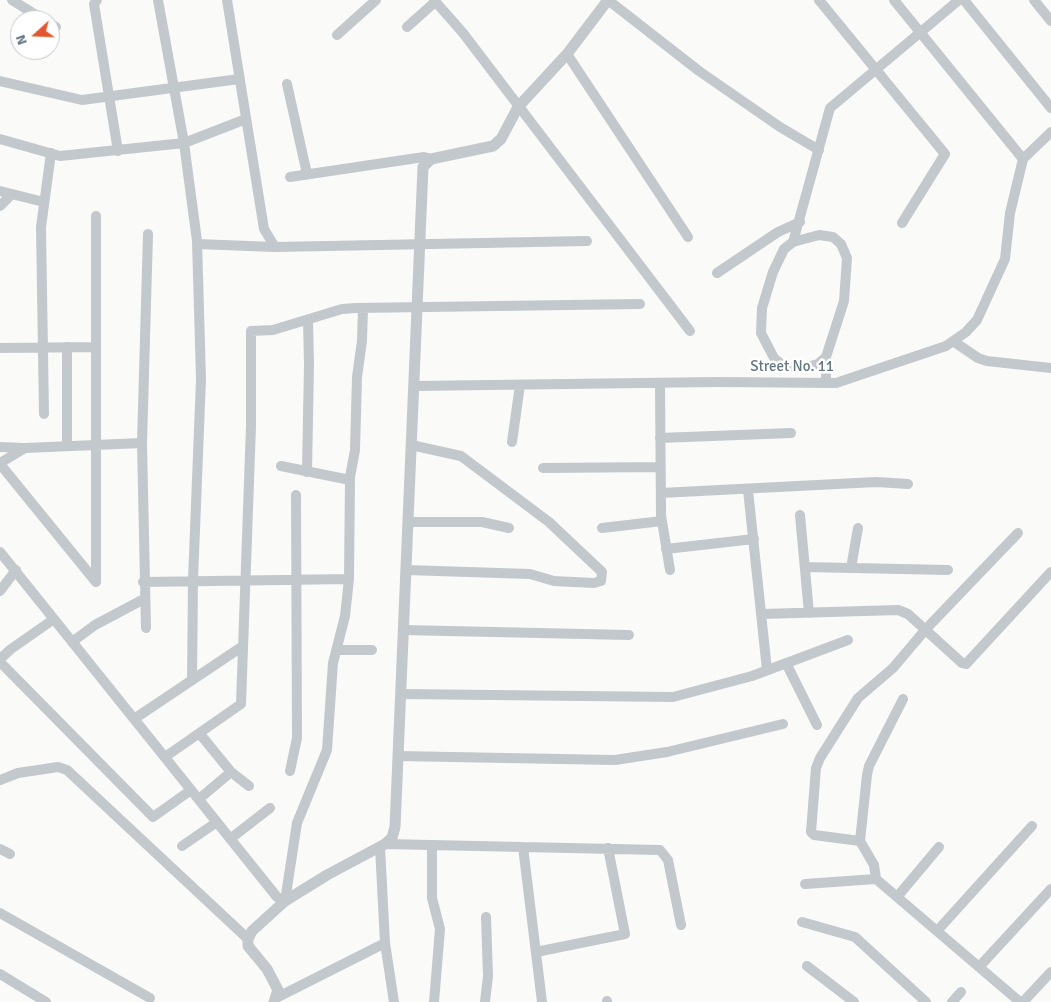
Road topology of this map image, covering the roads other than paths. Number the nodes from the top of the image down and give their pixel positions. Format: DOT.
graph roads {
  1 [pos="12,0"];
  2 [pos="97,0"];
  3 [pos="158,0"];
  4 [pos="227,0"];
  5 [pos="376,0"];
  6 [pos="608,0"];
  7 [pos="819,0"];
  8 [pos="894,0"];
  9 [pos="960,0"];
  10 [pos="964,0"];
  11 [pos="1034,0"];
  12 [pos="434,1"];
  13 [pos="28,10"];
  14 [pos="1051,21"];
  15 [pos="406,27"];
  16 [pos="921,32"];
  17 [pos="337,35"];
  18 [pos="567,54"];
  19 [pos="877,68"];
  20 [pos="239,79"];
  21 [pos="0,81"];
  22 [pos="287,84"];
  23 [pos="173,88"];
  24 [pos="110,96"];
  25 [pos="518,107"];
  26 [pos="1051,108"];
  27 [pos="246,120"];
  28 [pos="1051,132"];
  29 [pos="0,139"];
  30 [pos="184,143"];
  31 [pos="819,150"];
  32 [pos="118,151"];
  33 [pos="52,154"];
  34 [pos="431,159"];
  35 [pos="1023,159"];
  36 [pos="307,174"];
  37 [pos="290,177"];
  38 [pos="0,191"];
  39 [pos="12,194"];
  40 [pos="44,202"];
  41 [pos="0,206"];
  42 [pos="96,216"];
  43 [pos="800,222"];
  44 [pos="902,223"];
  45 [pos="148,234"];
  46 [pos="688,237"];
  47 [pos="587,241"];
  48 [pos="793,242"];
  49 [pos="420,243"];
  50 [pos="197,244"];
  51 [pos="275,247"];
  52 [pos="717,273"];
  53 [pos="640,304"];
  54 [pos="417,307"];
  55 [pos="363,308"];
  56 [pos="308,320"];
  57 [pos="690,331"];
  58 [pos="953,341"];
  59 [pos="67,347"];
  60 [pos="95,347"];
  61 [pos="0,348"];
  62 [pos="42,348"];
  63 [pos="826,357"];
  64 [pos="1051,368"];
  65 [pos="660,383"];
  66 [pos="826,383"];
  67 [pos="520,385"];
  68 [pos="414,386"];
  69 [pos="44,414"];
  70 [pos="791,432"];
  71 [pos="660,438"];
  72 [pos="142,442"];
  73 [pos="512,442"];
  74 [pos="95,444"];
  75 [pos="411,445"];
  76 [pos="67,446"];
  77 [pos="0,447"];
  78 [pos="25,448"];
  79 [pos="0,463"];
  80 [pos="281,466"];
  81 [pos="660,467"];
  82 [pos="543,468"];
  83 [pos="308,472"];
  84 [pos="350,480"];
  85 [pos="908,484"];
  86 [pos="748,490"];
  87 [pos="661,493"];
  88 [pos="296,495"];
  89 [pos="800,515"];
  90 [pos="662,521"];
  91 [pos="408,522"];
  92 [pos="509,528"];
  93 [pos="602,528"];
  94 [pos="858,528"];
  95 [pos="1018,534"];
  96 [pos="754,539"];
  97 [pos="666,549"];
  98 [pos="0,552"];
  99 [pos="805,567"];
  100 [pos="850,568"];
  101 [pos="16,570"];
  102 [pos="406,570"];
  103 [pos="670,570"];
  104 [pos="948,570"];
  105 [pos="1051,572"];
  106 [pos="246,579"];
  107 [pos="297,579"];
  108 [pos="349,579"];
  109 [pos="193,580"];
  110 [pos="143,582"];
  111 [pos="0,591"];
  112 [pos="144,599"];
  113 [pos="809,613"];
  114 [pos="762,614"];
  115 [pos="54,619"];
  116 [pos="146,628"];
  117 [pos="926,629"];
  118 [pos="403,630"];
  119 [pos="629,635"];
  120 [pos="848,640"];
  121 [pos="72,642"];
  122 [pos="243,646"];
  123 [pos="337,650"];
  124 [pos="372,650"];
  125 [pos="0,661"];
  126 [pos="786,663"];
  127 [pos="767,670"];
  128 [pos="192,680"];
  129 [pos="400,694"];
  130 [pos="903,699"];
  131 [pos="134,719"];
  132 [pos="783,724"];
  133 [pos="817,725"];
  134 [pos="200,734"];
  135 [pos="398,756"];
  136 [pos="165,757"];
  137 [pos="290,771"];
  138 [pos="231,772"];
  139 [pos="0,780"];
  140 [pos="249,786"];
  141 [pos="191,790"];
  142 [pos="199,799"];
  143 [pos="270,808"];
  144 [pos="217,822"];
  145 [pos="1032,826"];
  146 [pos="230,839"];
  147 [pos="860,841"];
  148 [pos="383,845"];
  149 [pos="182,846"];
  150 [pos="432,846"];
  151 [pos="939,846"];
  152 [pos="523,847"];
  153 [pos="608,848"];
  154 [pos="876,879"];
  155 [pos="805,884"];
  156 [pos="1051,889"];
  157 [pos="897,897"];
  158 [pos="285,901"];
  159 [pos="0,913"];
  160 [pos="486,917"];
  161 [pos="802,922"];
  162 [pos="681,925"];
  163 [pos="937,931"];
  164 [pos="248,939"];
  165 [pos="385,942"];
  166 [pos="536,952"];
  167 [pos="807,966"];
  168 [pos="979,967"];
  169 [pos="1051,972"];
  170 [pos="0,974"];
  171 [pos="961,992"];
  172 [pos="150,998"];
  173 [pos="276,999"];
  174 [pos="46,1002"];
  175 [pos="394,1002"];
  176 [pos="434,1002"];
  177 [pos="485,1002"];
  178 [pos="542,1002"];
  179 [pos="854,1002"];
  180 [pos="926,1002"];
  181 [pos="952,1002"];
  182 [pos="1021,1002"];
  1 -- 13 [label="street"];
  2 -- 24 [label="street"];
  3 -- 23 [label="street"];
  4 -- 20 [label="street"];
  5 -- 17 [label="street"];
  6 -- 18 [label="street"];
  6 -- 31 [label="street"];
  7 -- 19 [label="street"];
  8 -- 16 [label="street"];
  9 -- 16 [label="street"];
  10 -- 26 [label="street"];
  11 -- 14 [label="street"];
  12 -- 15 [label="street"];
  12 -- 25 [label="street"];
  16 -- 19 [label="street"];
  16 -- 35 [label="street"];
  18 -- 25 [label="street"];
  18 -- 46 [label="street"];
  19 -- 31 [label="street"];
  19 -- 44 [label="street"];
  20 -- 23 [label="street"];
  20 -- 27 [label="street"];
  21 -- 24 [label="street"];
  22 -- 36 [label="street"];
  23 -- 24 [label="street"];
  23 -- 30 [label="street"];
  24 -- 32 [label="street"];
  25 -- 34 [label="street"];
  25 -- 57 [label="street"];
  27 -- 30 [label="street"];
  27 -- 51 [label="street"];
  28 -- 35 [label="street"];
  29 -- 33 [label="street"];
  30 -- 32 [label="street"];
  30 -- 50 [label="street"];
  31 -- 43 [label="street"];
  32 -- 33 [label="street"];
  33 -- 40 [label="street"];
  34 -- 36 [label="street"];
  34 -- 49 [label="street"];
  35 -- 58 [label="street, Street No. 11"];
  36 -- 37 [label="street"];
  38 -- 39 [label="street"];
  39 -- 40 [label="street"];
  39 -- 41 [label="street"];
  40 -- 62 [label="street"];
  42 -- 60 [label="street"];
  43 -- 48 [label="street"];
  43 -- 52 [label="street"];
  45 -- 72 [label="street"];
  47 -- 49 [label="street"];
  48 -- 63 [label="street"];
  48 -- 63 [label="street"];
  49 -- 51 [label="street"];
  49 -- 54 [label="street"];
  50 -- 51 [label="street"];
  50 -- 109 [label="street"];
  53 -- 54 [label="street"];
  54 -- 55 [label="street"];
  54 -- 68 [label="street"];
  55 -- 56 [label="street"];
  55 -- 84 [label="street"];
  56 -- 83 [label="street"];
  56 -- 106 [label="street"];
  58 -- 64 [label="street"];
  58 -- 66 [label="street, Street No. 11"];
  59 -- 60 [label="street"];
  59 -- 62 [label="street"];
  59 -- 76 [label="street"];
  60 -- 74 [label="street"];
  61 -- 62 [label="street"];
  62 -- 69 [label="street"];
  63 -- 66 [label="street"];
  65 -- 66 [label="street, Street No. 11"];
  65 -- 67 [label="street, Street No. 11"];
  65 -- 71 [label="street"];
  67 -- 68 [label="street, Street No. 11"];
  67 -- 73 [label="street"];
  68 -- 75 [label="street"];
  70 -- 71 [label="street"];
  71 -- 81 [label="street"];
  72 -- 74 [label="street"];
  72 -- 110 [label="street"];
  74 -- 76 [label="street"];
  74 -- 79 [label="street"];
  75 -- 91 [label="street"];
  75 -- 102 [label="street"];
  76 -- 78 [label="street"];
  77 -- 78 [label="street"];
  78 -- 79 [label="street"];
  80 -- 83 [label="street"];
  81 -- 82 [label="street"];
  81 -- 87 [label="street"];
  83 -- 84 [label="street"];
  84 -- 108 [label="street"];
  85 -- 86 [label="street"];
  86 -- 87 [label="street"];
  86 -- 96 [label="street"];
  87 -- 90 [label="street"];
  88 -- 107 [label="street"];
  89 -- 99 [label="street"];
  90 -- 93 [label="street"];
  90 -- 97 [label="street"];
  91 -- 92 [label="street"];
  91 -- 102 [label="street"];
  94 -- 100 [label="street"];
  95 -- 117 [label="street"];
  96 -- 97 [label="street"];
  96 -- 114 [label="street"];
  97 -- 103 [label="street"];
  98 -- 101 [label="street"];
  99 -- 100 [label="street"];
  99 -- 113 [label="street"];
  100 -- 104 [label="street"];
  101 -- 111 [label="street"];
  101 -- 115 [label="street"];
  102 -- 118 [label="street"];
  105 -- 117 [label="street"];
  106 -- 107 [label="street"];
  106 -- 109 [label="street"];
  106 -- 122 [label="street"];
  107 -- 108 [label="street"];
  107 -- 137 [label="street"];
  108 -- 123 [label="street"];
  109 -- 110 [label="street"];
  109 -- 128 [label="street"];
  110 -- 112 [label="street"];
  112 -- 116 [label="street"];
  112 -- 121 [label="street"];
  113 -- 114 [label="street"];
  113 -- 117 [label="street"];
  114 -- 127 [label="street"];
  115 -- 121 [label="street"];
  115 -- 125 [label="street"];
  117 -- 147 [label="street"];
  118 -- 119 [label="street"];
  118 -- 129 [label="street"];
  120 -- 126 [label="street"];
  121 -- 131 [label="street"];
  122 -- 128 [label="street"];
  122 -- 134 [label="street"];
  123 -- 124 [label="street"];
  123 -- 158 [label="street"];
  125 -- 141 [label="street"];
  126 -- 127 [label="street"];
  126 -- 133 [label="street"];
  127 -- 129 [label="street"];
  128 -- 131 [label="street"];
  129 -- 135 [label="street"];
  130 -- 147 [label="street"];
  131 -- 136 [label="street"];
  132 -- 135 [label="street"];
  134 -- 136 [label="street"];
  134 -- 138 [label="street"];
  135 -- 148 [label="street"];
  136 -- 141 [label="street"];
  138 -- 140 [label="street"];
  138 -- 142 [label="street"];
  139 -- 164 [label="street"];
  141 -- 142 [label="street"];
  142 -- 144 [label="street"];
  143 -- 146 [label="street"];
  144 -- 146 [label="street"];
  144 -- 149 [label="street"];
  145 -- 163 [label="street"];
  146 -- 158 [label="street"];
  147 -- 154 [label="street"];
  148 -- 150 [label="street"];
  148 -- 158 [label="street"];
  148 -- 165 [label="street"];
  150 -- 152 [label="street"];
  150 -- 176 [label="street"];
  151 -- 157 [label="street"];
  152 -- 153 [label="street"];
  152 -- 166 [label="street"];
  153 -- 162 [label="street"];
  153 -- 166 [label="street"];
  154 -- 155 [label="street"];
  154 -- 157 [label="street"];
  156 -- 168 [label="street"];
  157 -- 163 [label="street"];
  158 -- 164 [label="street"];
  159 -- 172 [label="street"];
  160 -- 177 [label="street"];
  161 -- 180 [label="street"];
  163 -- 168 [label="street"];
  164 -- 173 [label="street"];
  165 -- 173 [label="street"];
  165 -- 175 [label="street"];
  166 -- 178 [label="street"];
  167 -- 179 [label="street"];
  168 -- 182 [label="street"];
  169 -- 182 [label="street"];
  170 -- 174 [label="street"];
  171 -- 181 [label="street"];
}
